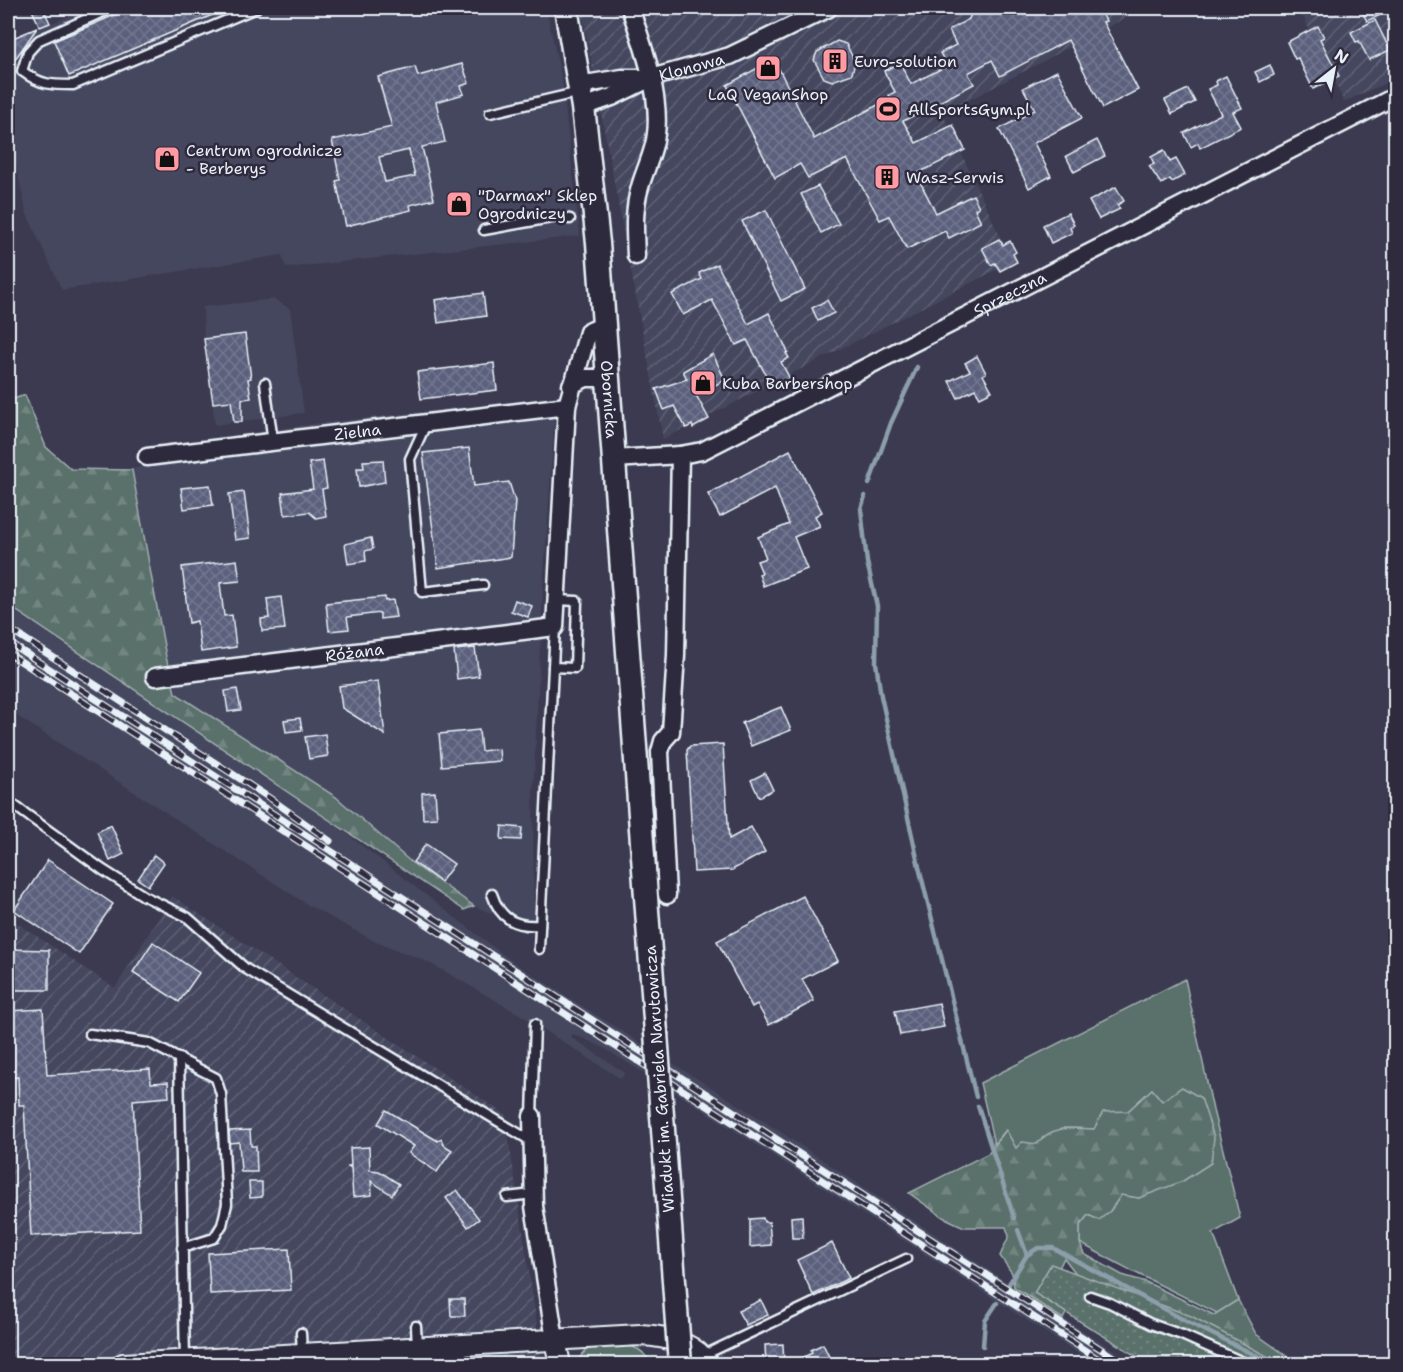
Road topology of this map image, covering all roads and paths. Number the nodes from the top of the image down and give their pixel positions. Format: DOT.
graph roads {
  1 [pos="112,8"];
  2 [pos="256,8"];
  3 [pos="566,8"];
  4 [pos="630,8"];
  5 [pos="829,8"];
  6 [pos="651,78"];
  7 [pos="581,94"];
  8 [pos="1395,96"];
  9 [pos="490,113"];
  10 [pos="570,219"];
  11 [pos="484,230"];
  12 [pos="636,256"];
  13 [pos="604,325"];
  14 [pos="608,378"];
  15 [pos="265,383"];
  16 [pos="572,385"];
  17 [pos="567,406"];
  18 [pos="426,423"];
  19 [pos="273,442"];
  20 [pos="680,455"];
  21 [pos="147,457"];
  22 [pos="614,459"];
  23 [pos="483,585"];
  24 [pos="557,600"];
  25 [pos="555,627"];
  26 [pos="553,667"];
  27 [pos="155,677"];
  28 [pos="638,793"];
  29 [pos="8,801"];
  30 [pos="492,894"];
  31 [pos="668,895"];
  32 [pos="540,925"];
  33 [pos="539,949"];
  34 [pos="536,1024"];
  35 [pos="90,1034"];
  36 [pos="179,1058"];
  37 [pos="532,1116"];
  38 [pos="531,1141"];
  39 [pos="533,1194"];
  40 [pos="507,1197"];
  41 [pos="182,1248"];
  42 [pos="906,1259"];
  43 [pos="1090,1296"];
  44 [pos="416,1326"];
  45 [pos="300,1333"];
  46 [pos="555,1340"];
  47 [pos="417,1348"];
  48 [pos="302,1354"];
  49 [pos="347,1358"];
  50 [pos="705,1360"];
  51 [pos="185,1361"];
  52 [pos="123,1365"];
  53 [pos="560,1365"];
  54 [pos="680,1365"];
  55 [pos="1247,1365"];
  1 -- 2 [label="lane"];
  3 -- 7 [label="main road, Obornicka"];
  4 -- 6 [label="street"];
  5 -- 6 [label="street, Klonowa"];
  6 -- 7 [label="street"];
  6 -- 12 [label="street, Klonowa"];
  7 -- 9 [label="lane"];
  7 -- 13 [label="main road, Obornicka"];
  8 -- 20 [label="street, Sprzeczna"];
  10 -- 11 [label="lane"];
  13 -- 14 [label="main road, Obornicka"];
  13 -- 16 [label="street"];
  14 -- 16 [label="street"];
  14 -- 22 [label="main road, Obornicka"];
  15 -- 19 [label="lane"];
  16 -- 17 [label="street"];
  17 -- 18 [label="street, Zielna"];
  17 -- 24 [label="street"];
  18 -- 19 [label="street, Zielna"];
  18 -- 23 [label="lane"];
  19 -- 21 [label="street, Zielna"];
  20 -- 22 [label="street, Sprzeczna"];
  20 -- 31 [label="street"];
  22 -- 28 [label="main road, Obornicka"];
  24 -- 25 [label="street"];
  24 -- 26 [label="lane"];
  25 -- 26 [label="lane"];
  25 -- 27 [label="street, Różana"];
  26 -- 32 [label="lane"];
  28 -- 54 [label="main road, Wiadukt im. Gabriela Narutowicza, bridge"];
  29 -- 38 [label="lane"];
  30 -- 32 [label="lane"];
  32 -- 33 [label="lane"];
  34 -- 37 [label="lane"];
  35 -- 36 [label="lane"];
  36 -- 41 [label="lane"];
  36 -- 41 [label="lane"];
  37 -- 38 [label="street"];
  38 -- 39 [label="street"];
  39 -- 40 [label="lane"];
  39 -- 46 [label="street"];
  41 -- 51 [label="lane"];
  42 -- 50 [label="lane"];
  43 -- 55 [label="lane"];
  44 -- 47 [label="lane"];
  45 -- 48 [label="lane"];
  46 -- 47 [label="street"];
  46 -- 50 [label="street"];
  46 -- 53 [label="street"];
  47 -- 49 [label="street"];
  48 -- 49 [label="street"];
  48 -- 51 [label="street"];
  51 -- 52 [label="street"];
}
